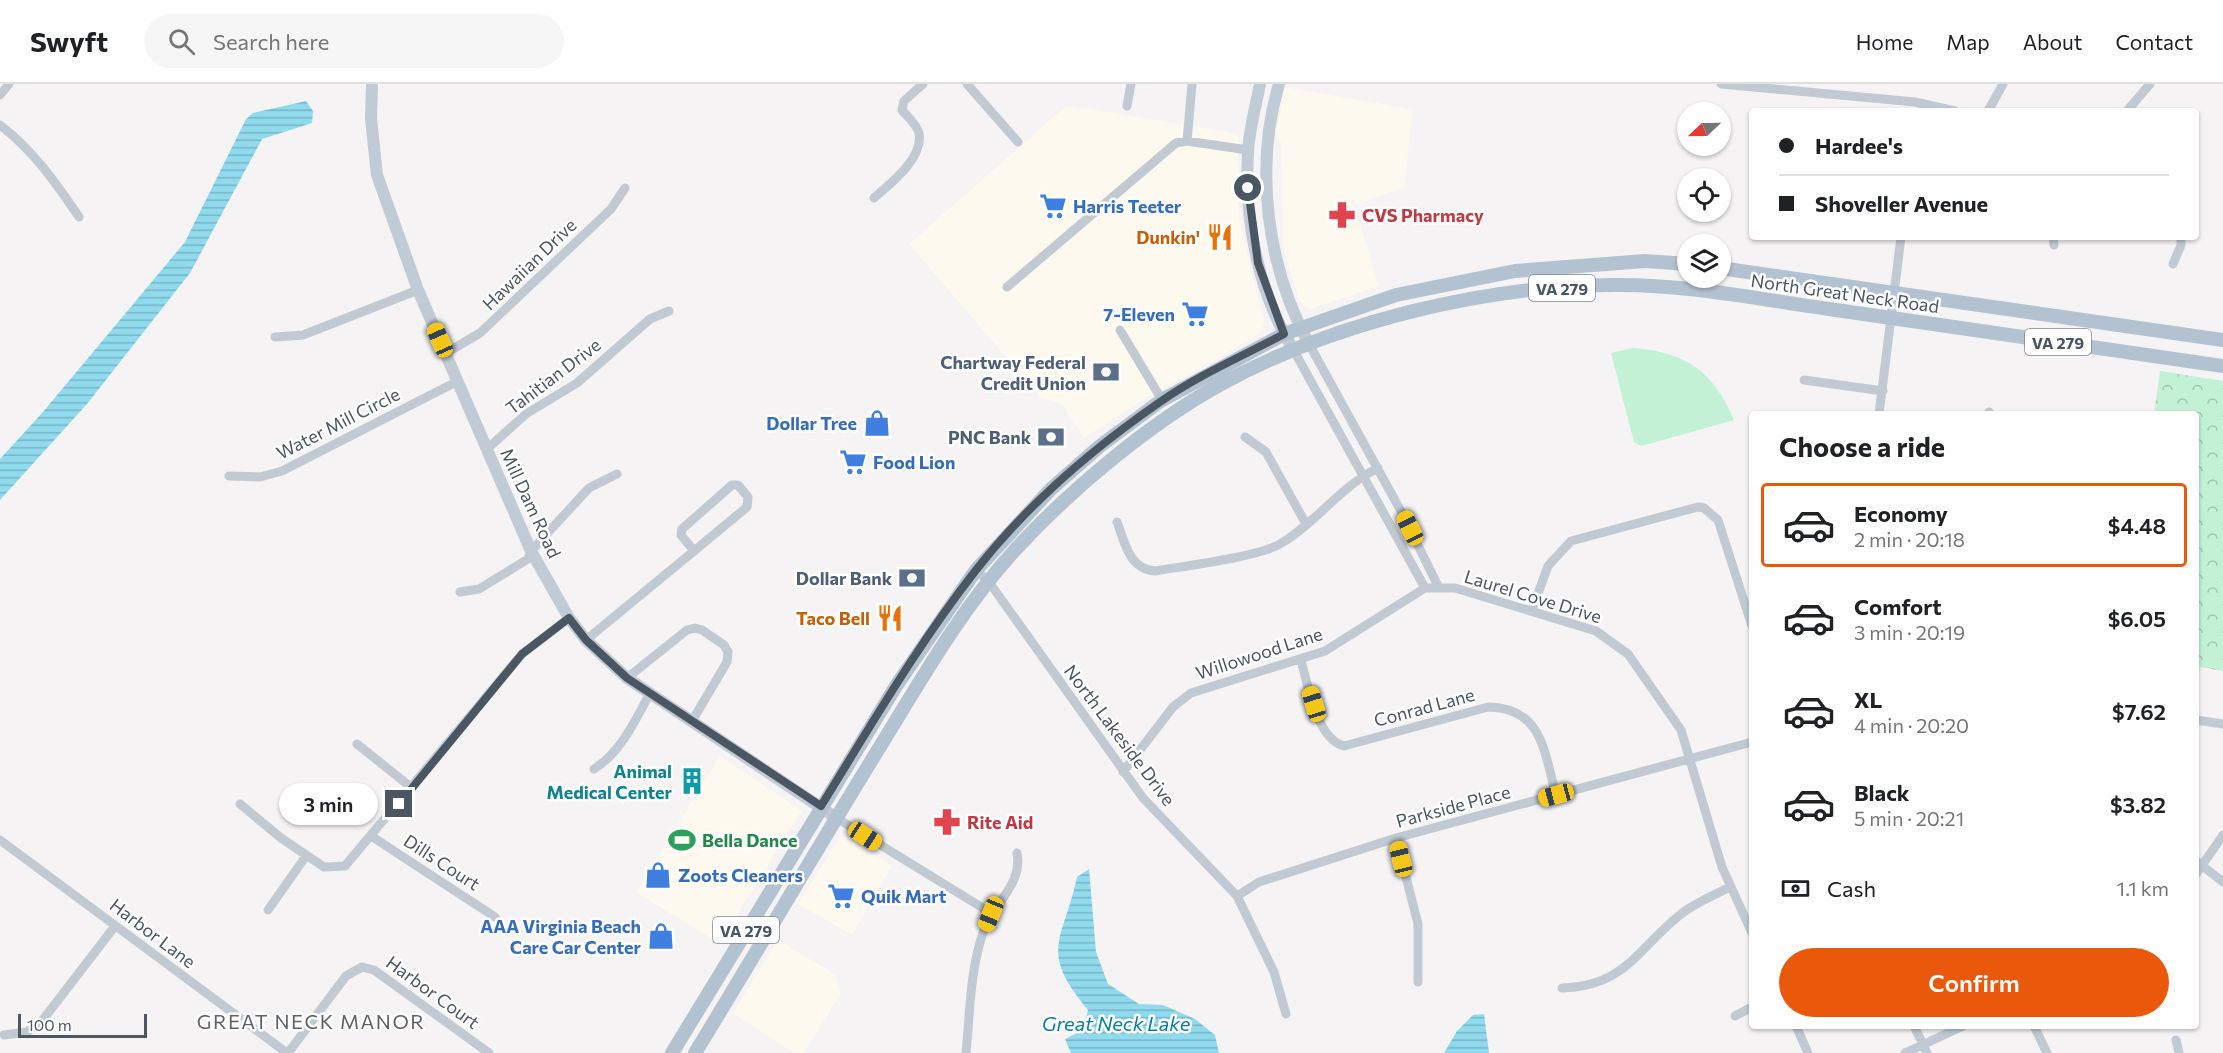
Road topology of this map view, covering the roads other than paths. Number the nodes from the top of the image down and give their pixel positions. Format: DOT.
graph roads {
  1 [pos="9,84"];
  2 [pos="372,84"];
  3 [pos="923,84"];
  4 [pos="967,84"];
  5 [pos="1131,84"];
  6 [pos="1260,84"];
  7 [pos="1279,84"];
  8 [pos="1721,84"];
  9 [pos="2003,84"];
  10 [pos="2150,84"];
  11 [pos="1801,88"];
  12 [pos="1190,89"];
  13 [pos="0,95"];
  14 [pos="1127,106"];
  15 [pos="1915,106"];
  16 [pos="1931,108"];
  17 [pos="1991,108"];
  18 [pos="2132,108"];
  19 [pos="0,125"];
  20 [pos="1188,141"];
  21 [pos="1018,142"];
  22 [pos="1248,150"];
  23 [pos="625,188"];
  24 [pos="874,198"];
  25 [pos="79,217"];
  26 [pos="1901,240"];
  27 [pos="2181,240"];
  28 [pos="1677,263"];
  29 [pos="2172,264"];
  30 [pos="1731,270"];
  31 [pos="1007,287"];
  32 [pos="418,290"];
  33 [pos="1895,292"];
  34 [pos="669,311"];
  35 [pos="1892,318"];
  36 [pos="1300,327"];
  37 [pos="1120,330"];
  38 [pos="1284,334"];
  39 [pos="275,337"];
  40 [pos="2223,340"];
  41 [pos="1309,344"];
  42 [pos="1293,349"];
  43 [pos="446,353"];
  44 [pos="2223,366"];
  45 [pos="1804,380"];
  46 [pos="458,381"];
  47 [pos="1883,391"];
  48 [pos="1162,400"];
  49 [pos="1880,411"];
  50 [pos="1245,437"];
  51 [pos="487,449"];
  52 [pos="1378,468"];
  53 [pos="617,474"];
  54 [pos="1364,474"];
  55 [pos="229,476"];
  56 [pos="1117,522"];
  57 [pos="1306,524"];
  58 [pos="531,551"];
  59 [pos="694,551"];
  60 [pos="976,570"];
  61 [pos="990,582"];
  62 [pos="1438,586"];
  63 [pos="1425,588"];
  64 [pos="460,592"];
  65 [pos="1532,610"];
  66 [pos="1749,617"];
  67 [pos="569,618"];
  68 [pos="586,640"];
  69 [pos="1301,661"];
  70 [pos="627,678"];
  71 [pos="650,693"];
  72 [pos="2199,720"];
  73 [pos="692,721"];
  74 [pos="2223,724"];
  75 [pos="1749,743"];
  76 [pos="357,744"];
  77 [pos="1691,759"];
  78 [pos="594,770"];
  79 [pos="1123,772"];
  80 [pos="412,788"];
  81 [pos="1556,795"];
  82 [pos="240,804"];
  83 [pos="821,806"];
  84 [pos="835,817"];
  85 [pos="2223,835"];
  86 [pos="371,836"];
  87 [pos="1396,838"];
  88 [pos="0,840"];
  89 [pos="1017,853"];
  90 [pos="306,856"];
  91 [pos="2199,866"];
  92 [pos="2199,868"];
  93 [pos="2223,882"];
  94 [pos="1730,887"];
  95 [pos="1237,897"];
  96 [pos="268,910"];
  97 [pos="991,914"];
  98 [pos="495,917"];
  99 [pos="115,926"];
  100 [pos="1749,927"];
  101 [pos="1418,982"];
  102 [pos="1562,988"];
  103 [pos="1749,1009"];
  104 [pos="1286,1014"];
  105 [pos="1735,1016"];
  106 [pos="1797,1029"];
  107 [pos="1915,1029"];
  108 [pos="1958,1029"];
  109 [pos="2035,1029"];
  110 [pos="3,1035"];
  111 [pos="2176,1040"];
  112 [pos="1925,1049"];
  113 [pos="288,1053"];
  114 [pos="489,1053"];
  115 [pos="672,1053"];
  116 [pos="695,1053"];
  117 [pos="966,1053"];
  118 [pos="1808,1053"];
  119 [pos="1905,1053"];
  120 [pos="2047,1053"];
  121 [pos="2179,1053"];
  1 -- 13 [label="street"];
  2 -- 32 [label="street, Mill Dam Road"];
  3 -- 24 [label="street"];
  4 -- 21 [label="street"];
  5 -- 14 [label="street"];
  6 -- 22 [label="street"];
  7 -- 36 [label="street"];
  8 -- 11 [label="street"];
  9 -- 17 [label="street"];
  10 -- 18 [label="street"];
  11 -- 15 [label="street"];
  12 -- 20 [label="street"];
  15 -- 16 [label="street"];
  19 -- 25 [label="street"];
  20 -- 22 [label="street"];
  20 -- 31 [label="street"];
  22 -- 38 [label="street"];
  23 -- 43 [label="street, Hawaiian Drive"];
  26 -- 33 [label="street"];
  27 -- 29 [label="street"];
  28 -- 36 [label="main road, VA 279"];
  30 -- 33 [label="main road, North Great Neck Road / VA 279"];
  32 -- 39 [label="street"];
  32 -- 43 [label="street, Mill Dam Road"];
  33 -- 35 [label="street"];
  33 -- 40 [label="main road, North Great Neck Road / VA 279"];
  34 -- 51 [label="street, Tahitian Drive"];
  35 -- 41 [label="main road, North Great Neck Road / VA 279"];
  35 -- 44 [label="main road, North Great Neck Road / VA 279"];
  35 -- 47 [label="street"];
  36 -- 38 [label="main road, VA 279"];
  36 -- 41 [label="street"];
  37 -- 48 [label="street"];
  38 -- 42 [label="street"];
  38 -- 48 [label="main road, VA 279"];
  41 -- 42 [label="main road, North Great Neck Road / VA 279"];
  41 -- 52 [label="street, Laurel Cove Drive"];
  42 -- 54 [label="street"];
  42 -- 61 [label="main road, North Great Neck Road / VA 279"];
  43 -- 46 [label="street, Mill Dam Road"];
  45 -- 47 [label="street"];
  46 -- 51 [label="street, Mill Dam Road"];
  46 -- 55 [label="street, Water Mill Circle"];
  47 -- 49 [label="street"];
  48 -- 60 [label="main road, VA 279"];
  50 -- 57 [label="street"];
  51 -- 58 [label="street, Mill Dam Road"];
  52 -- 54 [label="street"];
  52 -- 62 [label="street, Laurel Cove Drive"];
  53 -- 58 [label="street"];
  54 -- 57 [label="street"];
  54 -- 63 [label="street"];
  56 -- 57 [label="street"];
  58 -- 64 [label="street"];
  58 -- 67 [label="street, Mill Dam Road"];
  59 -- 59 [label="street"];
  59 -- 68 [label="street"];
  60 -- 61 [label="street, North Lakeside Drive"];
  60 -- 83 [label="main road, VA 279"];
  61 -- 79 [label="street, North Lakeside Drive"];
  61 -- 84 [label="main road, North Great Neck Road / VA 279"];
  62 -- 63 [label="street, Laurel Cove Drive"];
  62 -- 65 [label="street, Laurel Cove Drive"];
  63 -- 69 [label="street, Willowood Lane"];
  65 -- 66 [label="street"];
  65 -- 77 [label="street, Laurel Cove Drive"];
  67 -- 68 [label="street, Mill Dam Road"];
  67 -- 80 [label="street"];
  68 -- 70 [label="street, Mill Dam Road"];
  69 -- 79 [label="street, Willowood Lane"];
  69 -- 81 [label="street, Conrad Lane"];
  70 -- 71 [label="street, Mill Dam Road"];
  70 -- 73 [label="street"];
  71 -- 73 [label="street, Mill Dam Road"];
  71 -- 78 [label="street"];
  72 -- 74 [label="street"];
  73 -- 83 [label="street, Mill Dam Road"];
  75 -- 77 [label="street, Parkside Place"];
  76 -- 80 [label="street"];
  77 -- 81 [label="street, Parkside Place"];
  77 -- 94 [label="street, Laurel Cove Drive"];
  79 -- 95 [label="street, North Lakeside Drive"];
  80 -- 86 [label="street"];
  81 -- 87 [label="street, Parkside Place"];
  82 -- 90 [label="street"];
  83 -- 84 [label="street, Mill Dam Road"];
  83 -- 115 [label="main road, VA 279"];
  84 -- 97 [label="street"];
  84 -- 116 [label="main road, North Great Neck Road / VA 279"];
  85 -- 91 [label="street"];
  86 -- 90 [label="street"];
  86 -- 98 [label="street, Dills Court"];
  87 -- 95 [label="street, Parkside Place"];
  87 -- 101 [label="street"];
  88 -- 99 [label="street, Harbor Lane"];
  89 -- 97 [label="street"];
  90 -- 96 [label="street"];
  92 -- 93 [label="street"];
  94 -- 100 [label="street, Laurel Cove Drive"];
  94 -- 102 [label="street"];
  95 -- 104 [label="street, North Lakeside Drive"];
  97 -- 117 [label="street"];
  99 -- 110 [label="street"];
  99 -- 113 [label="street, Harbor Lane"];
  103 -- 105 [label="street"];
  106 -- 118 [label="street"];
  107 -- 112 [label="street"];
  108 -- 112 [label="street"];
  109 -- 120 [label="street"];
  111 -- 121 [label="street"];
  112 -- 119 [label="street"];
  113 -- 114 [label="street, Harbor Court"];
}
